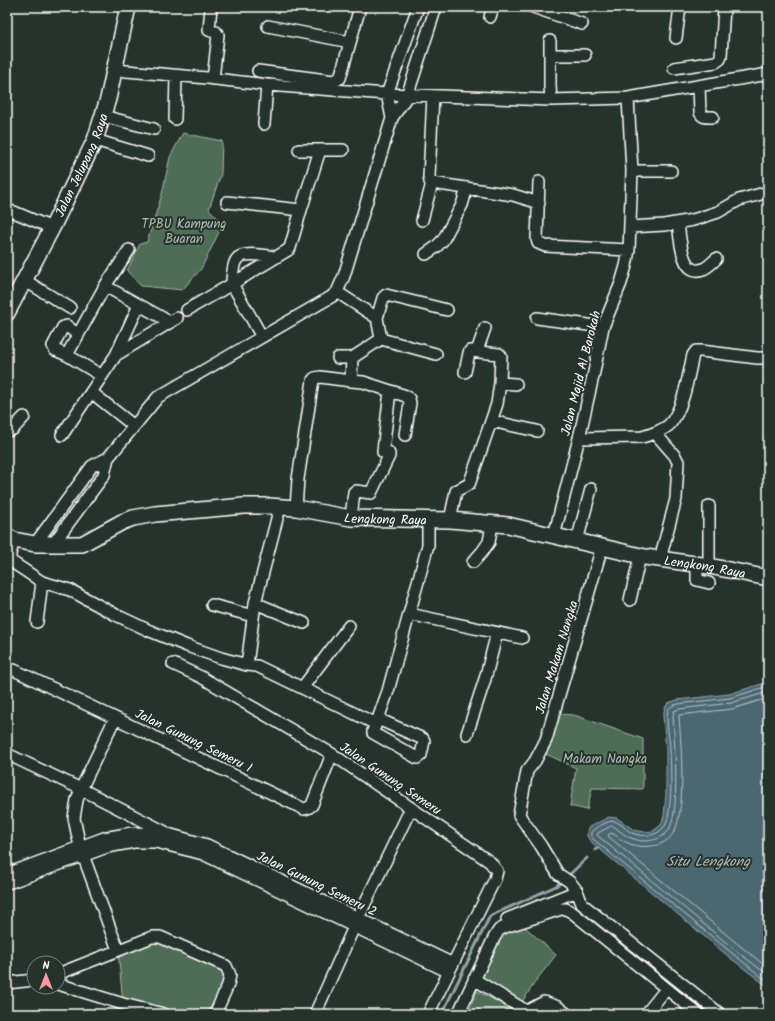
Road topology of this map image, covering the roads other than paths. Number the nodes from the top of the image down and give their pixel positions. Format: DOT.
graph roads {
  1 [pos="128,7"];
  2 [pos="211,7"];
  3 [pos="360,7"];
  4 [pos="418,7"];
  5 [pos="436,7"];
  6 [pos="533,7"];
  7 [pos="680,7"];
  8 [pos="724,7"];
  9 [pos="582,24"];
  10 [pos="268,26"];
  11 [pos="676,38"];
  12 [pos="550,41"];
  13 [pos="350,42"];
  14 [pos="550,55"];
  15 [pos="585,55"];
  16 [pos="674,68"];
  17 [pos="115,70"];
  18 [pos="258,71"];
  19 [pos="768,74"];
  20 [pos="394,75"];
  21 [pos="176,76"];
  22 [pos="213,79"];
  23 [pos="412,81"];
  24 [pos="267,85"];
  25 [pos="699,86"];
  26 [pos="387,94"];
  27 [pos="407,96"];
  28 [pos="433,96"];
  29 [pos="628,98"];
  30 [pos="551,100"];
  31 [pos="102,116"];
  32 [pos="713,117"];
  33 [pos="392,118"];
  34 [pos="176,119"];
  35 [pos="264,124"];
  36 [pos="154,129"];
  37 [pos="95,140"];
  38 [pos="299,150"];
  39 [pos="320,150"];
  40 [pos="343,150"];
  41 [pos="148,156"];
  42 [pos="632,171"];
  43 [pos="671,171"];
  44 [pos="539,182"];
  45 [pos="432,183"];
  46 [pos="467,188"];
  47 [pos="768,192"];
  48 [pos="227,202"];
  49 [pos="539,203"];
  50 [pos="7,210"];
  51 [pos="301,210"];
  52 [pos="422,220"];
  53 [pos="678,223"];
  54 [pos="630,227"];
  55 [pos="52,228"];
  56 [pos="129,250"];
  57 [pos="629,250"];
  58 [pos="426,254"];
  59 [pos="276,257"];
  60 [pos="716,259"];
  61 [pos="24,280"];
  62 [pos="232,282"];
  63 [pos="105,286"];
  64 [pos="337,292"];
  65 [pos="139,305"];
  66 [pos="70,308"];
  67 [pos="187,310"];
  68 [pos="447,310"];
  69 [pos="7,313"];
  70 [pos="377,318"];
  71 [pos="537,318"];
  72 [pos="603,327"];
  73 [pos="485,328"];
  74 [pos="78,335"];
  75 [pos="264,336"];
  76 [pos="381,339"];
  77 [pos="477,351"];
  78 [pos="436,354"];
  79 [pos="67,355"];
  80 [pos="116,355"];
  81 [pos="338,358"];
  82 [pos="352,358"];
  83 [pos="768,358"];
  84 [pos="465,372"];
  85 [pos="102,376"];
  86 [pos="351,381"];
  87 [pos="500,383"];
  88 [pos="516,384"];
  89 [pos="390,391"];
  90 [pos="91,392"];
  91 [pos="24,417"];
  92 [pos="491,421"];
  93 [pos="134,426"];
  94 [pos="7,431"];
  95 [pos="537,431"];
  96 [pos="655,433"];
  97 [pos="62,435"];
  98 [pos="405,435"];
  99 [pos="579,438"];
  100 [pos="108,458"];
  101 [pos="79,484"];
  102 [pos="591,489"];
  103 [pos="90,493"];
  104 [pos="709,506"];
  105 [pos="280,507"];
  106 [pos="296,508"];
  107 [pos="351,518"];
  108 [pos="428,519"];
  109 [pos="450,520"];
  110 [pos="492,524"];
  111 [pos="554,536"];
  112 [pos="11,538"];
  113 [pos="577,541"];
  114 [pos="35,544"];
  115 [pos="53,544"];
  116 [pos="602,547"];
  117 [pos="640,556"];
  118 [pos="660,559"];
  119 [pos="473,562"];
  120 [pos="702,565"];
  121 [pos="768,578"];
  122 [pos="42,582"];
  123 [pos="709,583"];
  124 [pos="630,600"];
  125 [pos="255,603"];
  126 [pos="212,605"];
  127 [pos="409,614"];
  128 [pos="253,616"];
  129 [pos="37,622"];
  130 [pos="304,623"];
  131 [pos="349,626"];
  132 [pos="497,633"];
  133 [pos="522,638"];
  134 [pos="174,664"];
  135 [pos="247,665"];
  136 [pos="14,670"];
  137 [pos="302,688"];
  138 [pos="114,718"];
  139 [pos="467,734"];
  140 [pos="7,754"];
  141 [pos="332,754"];
  142 [pos="81,789"];
  143 [pos="411,808"];
  144 [pos="168,834"];
  145 [pos="181,848"];
  146 [pos="82,851"];
  147 [pos="7,874"];
  148 [pos="7,883"];
  149 [pos="574,887"];
  150 [pos="356,922"];
  151 [pos="118,950"];
  152 [pos="451,968"];
  153 [pos="66,971"];
  154 [pos="474,979"];
  155 [pos="26,981"];
  156 [pos="7,983"];
  157 [pos="66,987"];
  158 [pos="666,989"];
  159 [pos="122,1009"];
  160 [pos="529,1012"];
  161 [pos="164,1014"];
  162 [pos="215,1014"];
  163 [pos="315,1014"];
  164 [pos="428,1014"];
  165 [pos="451,1014"];
  166 [pos="458,1014"];
  167 [pos="567,1014"];
  168 [pos="646,1014"];
  169 [pos="698,1014"];
  170 [pos="720,1014"];
  1 -- 17 [label="street, Jalan Jelupang Raya"];
  2 -- 22 [label="street"];
  3 -- 13 [label="street"];
  4 -- 20 [label="street"];
  5 -- 23 [label="street"];
  6 -- 9 [label="street"];
  7 -- 11 [label="street"];
  8 -- 16 [label="street"];
  10 -- 13 [label="street"];
  12 -- 14 [label="street"];
  13 -- 18 [label="street"];
  14 -- 15 [label="street"];
  14 -- 30 [label="street"];
  17 -- 21 [label="street"];
  17 -- 31 [label="street, Jalan Jelupang Raya"];
  19 -- 25 [label="street"];
  20 -- 23 [label="street"];
  20 -- 26 [label="street"];
  21 -- 22 [label="street"];
  21 -- 34 [label="street"];
  22 -- 24 [label="street"];
  23 -- 27 [label="street"];
  24 -- 26 [label="street"];
  24 -- 35 [label="street"];
  25 -- 29 [label="street"];
  25 -- 32 [label="street"];
  26 -- 27 [label="street"];
  26 -- 33 [label="street"];
  27 -- 28 [label="street"];
  27 -- 33 [label="street"];
  28 -- 30 [label="street"];
  28 -- 45 [label="street"];
  29 -- 30 [label="street"];
  29 -- 42 [label="street, Jalan Majid Al Barokah"];
  31 -- 36 [label="street"];
  31 -- 37 [label="street, Jalan Jelupang Raya"];
  33 -- 64 [label="street"];
  37 -- 41 [label="street"];
  37 -- 55 [label="street, Jalan Jelupang Raya"];
  38 -- 39 [label="street"];
  39 -- 40 [label="street"];
  39 -- 51 [label="street"];
  42 -- 43 [label="street"];
  42 -- 54 [label="street, Jalan Majid Al Barokah"];
  44 -- 49 [label="street"];
  45 -- 46 [label="street"];
  45 -- 52 [label="street"];
  46 -- 49 [label="street"];
  46 -- 58 [label="street"];
  47 -- 53 [label="street"];
  48 -- 51 [label="street"];
  49 -- 57 [label="street"];
  50 -- 55 [label="street"];
  51 -- 59 [label="street"];
  53 -- 54 [label="street"];
  53 -- 60 [label="street"];
  54 -- 57 [label="street, Jalan Majid Al Barokah"];
  55 -- 61 [label="street, Jalan Jelupang Raya"];
  56 -- 63 [label="street"];
  57 -- 72 [label="street, Jalan Majid Al Barokah"];
  59 -- 62 [label="street"];
  59 -- 62 [label="street"];
  61 -- 66 [label="street"];
  61 -- 69 [label="street, Jalan Jelupang Raya"];
  62 -- 67 [label="street"];
  62 -- 75 [label="street"];
  63 -- 65 [label="street"];
  63 -- 74 [label="street"];
  64 -- 70 [label="street"];
  64 -- 75 [label="street"];
  65 -- 80 [label="street"];
  65 -- 80 [label="street"];
  68 -- 70 [label="street"];
  70 -- 76 [label="street"];
  71 -- 72 [label="street"];
  72 -- 99 [label="street, Jalan Majid Al Barokah"];
  73 -- 77 [label="street"];
  74 -- 79 [label="street"];
  74 -- 79 [label="street"];
  75 -- 93 [label="street"];
  76 -- 78 [label="street"];
  76 -- 82 [label="street"];
  77 -- 84 [label="street"];
  77 -- 87 [label="street"];
  79 -- 85 [label="street"];
  80 -- 85 [label="street"];
  81 -- 82 [label="street"];
  82 -- 86 [label="street"];
  83 -- 96 [label="street"];
  85 -- 90 [label="street"];
  86 -- 89 [label="street"];
  86 -- 106 [label="street"];
  87 -- 88 [label="street"];
  87 -- 92 [label="street"];
  89 -- 98 [label="street"];
  89 -- 107 [label="street"];
  90 -- 93 [label="street"];
  90 -- 97 [label="street"];
  91 -- 94 [label="street"];
  92 -- 95 [label="street"];
  92 -- 109 [label="street"];
  93 -- 100 [label="street"];
  96 -- 99 [label="street"];
  96 -- 118 [label="street"];
  99 -- 111 [label="street, Jalan Majid Al Barokah"];
  100 -- 101 [label="street"];
  100 -- 103 [label="street"];
  101 -- 103 [label="street"];
  101 -- 114 [label="street"];
  102 -- 113 [label="street"];
  103 -- 115 [label="street"];
  104 -- 120 [label="street"];
  105 -- 106 [label="street, Lengkong Raya"];
  105 -- 115 [label="street, Lengkong Raya"];
  105 -- 125 [label="street"];
  106 -- 107 [label="street, Lengkong Raya"];
  107 -- 108 [label="street, Lengkong Raya"];
  108 -- 109 [label="street, Lengkong Raya"];
  108 -- 127 [label="street"];
  109 -- 110 [label="street, Lengkong Raya"];
  110 -- 111 [label="street, Lengkong Raya"];
  110 -- 119 [label="street"];
  111 -- 113 [label="street, Lengkong Raya"];
  112 -- 114 [label="street, Lengkong Raya"];
  112 -- 122 [label="street"];
  113 -- 116 [label="street, Lengkong Raya"];
  114 -- 115 [label="street, Lengkong Raya"];
  116 -- 117 [label="street, Lengkong Raya"];
  116 -- 149 [label="street, Jalan Makam Nangka"];
  117 -- 118 [label="street, Lengkong Raya"];
  117 -- 124 [label="street"];
  118 -- 120 [label="street, Lengkong Raya"];
  120 -- 121 [label="street, Lengkong Raya"];
  120 -- 123 [label="street"];
  122 -- 129 [label="street"];
  122 -- 135 [label="street"];
  125 -- 128 [label="street"];
  125 -- 130 [label="street"];
  126 -- 128 [label="street"];
  127 -- 132 [label="street"];
  127 -- 137 [label="street"];
  128 -- 135 [label="street"];
  131 -- 137 [label="street"];
  132 -- 133 [label="street"];
  132 -- 139 [label="street"];
  134 -- 141 [label="street, Jalan Gunung Semeru"];
  135 -- 137 [label="street"];
  136 -- 138 [label="street, Jalan Gunung Semeru 1"];
  138 -- 141 [label="street, Jalan Gunung Semeru 1"];
  138 -- 142 [label="street"];
  140 -- 142 [label="street, Jalan Gunung Semeru 2"];
  141 -- 143 [label="street, Jalan Gunung Semeru"];
  142 -- 144 [label="street, Jalan Gunung Semeru 2"];
  142 -- 146 [label="street"];
  143 -- 150 [label="street"];
  143 -- 152 [label="street, Jalan Gunung Semeru"];
  144 -- 145 [label="street, Jalan Gunung Semeru 2"];
  144 -- 146 [label="street, Jalan Gunung Semeru 2"];
  144 -- 150 [label="street, Jalan Gunung Semeru 2"];
  145 -- 146 [label="street, Jalan Gunung Semeru 2"];
  145 -- 150 [label="street, Jalan Gunung Semeru 2"];
  146 -- 147 [label="street, Jalan Gunung Semeru 2"];
  146 -- 148 [label="street, Jalan Gunung Semeru 2"];
  146 -- 151 [label="street"];
  149 -- 165 [label="street"];
  149 -- 170 [label="street"];
  150 -- 152 [label="street, Jalan Gunung Semeru 2"];
  150 -- 163 [label="street"];
  151 -- 153 [label="street"];
  151 -- 162 [label="street"];
  152 -- 164 [label="street"];
  154 -- 158 [label="street"];
  154 -- 160 [label="street"];
  154 -- 166 [label="street"];
  155 -- 156 [label="street"];
  157 -- 159 [label="street"];
  158 -- 168 [label="street"];
  158 -- 169 [label="street"];
  159 -- 161 [label="street"];
  160 -- 167 [label="street"];
}
